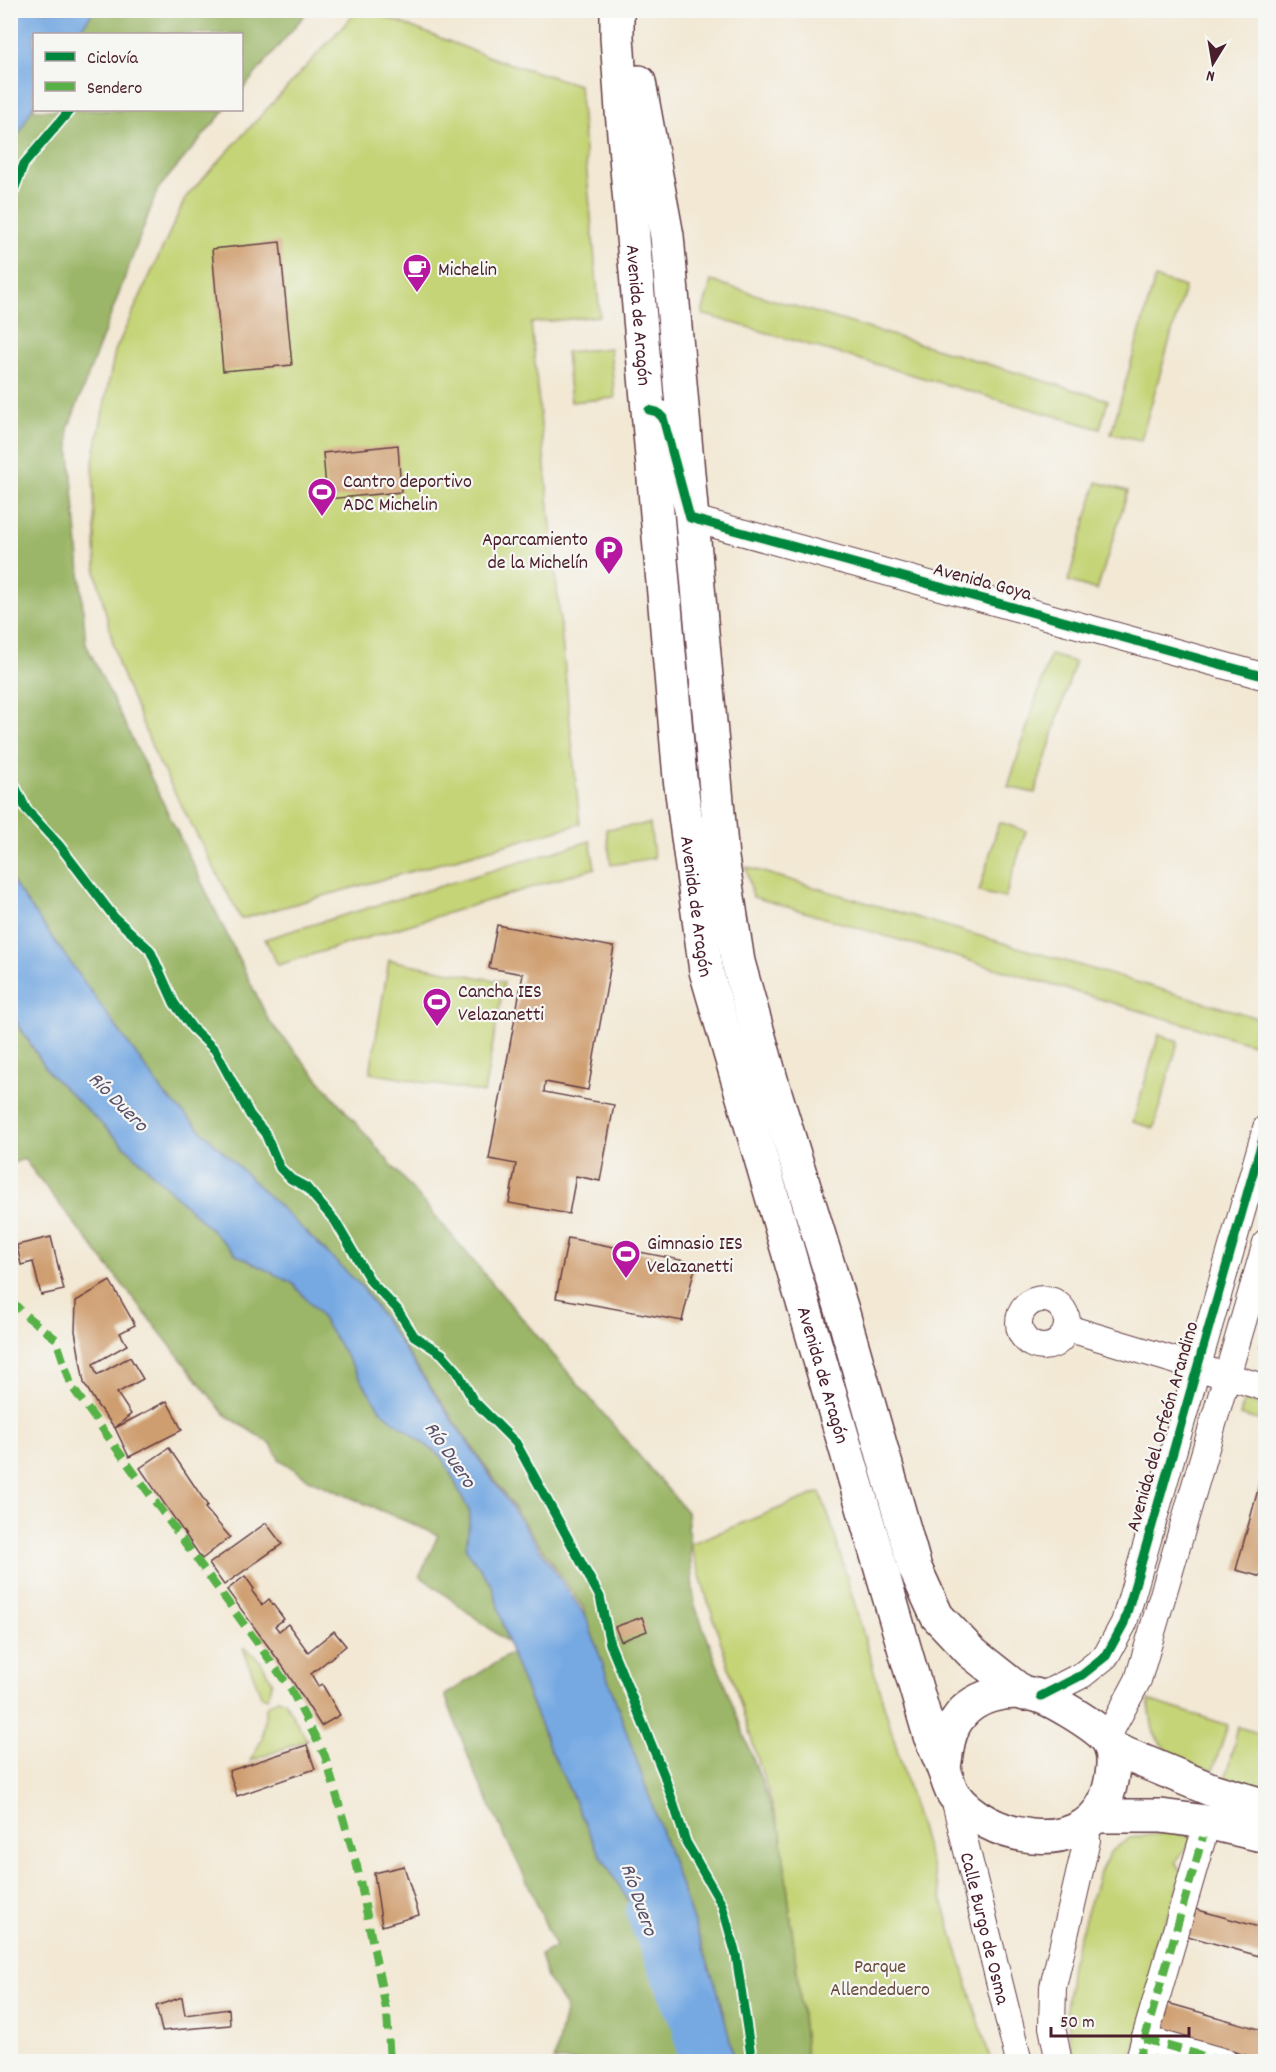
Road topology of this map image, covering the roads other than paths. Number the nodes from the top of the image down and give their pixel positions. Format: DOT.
graph roads {
  1 [pos="617,10"];
  2 [pos="629,10"];
  3 [pos="649,410"];
  4 [pos="690,518"];
  5 [pos="1266,678"];
  6 [pos="1266,1128"];
  7 [pos="1266,1243"];
  8 [pos="1067,1328"];
  9 [pos="1196,1368"];
  10 [pos="1227,1376"];
  11 [pos="1266,1388"];
  12 [pos="1032,1695"];
  13 [pos="1108,1744"];
  14 [pos="948,1781"];
  15 [pos="1266,1806"];
  16 [pos="1102,1819"];
  17 [pos="1266,1836"];
  18 [pos="1203,1837"];
  19 [pos="1076,1885"];
  20 [pos="1141,2050"];
  21 [pos="1020,2061"];
  22 [pos="1059,2061"];
  23 [pos="1225,2061"];
  1 -- 3 [label="highway, Avenida de Aragón"];
  2 -- 4 [label="highway, Avenida de Aragón"];
  3 -- 4 [label="street"];
  3 -- 14 [label="highway, Avenida de Aragón"];
  4 -- 5 [label="street, Avenida Goya"];
  4 -- 12 [label="highway, Avenida de Aragón"];
  6 -- 9 [label="street, Avenida del Orfeón Arandino"];
  7 -- 10 [label="street"];
  8 -- 9 [label="street"];
  9 -- 10 [label="street"];
  9 -- 12 [label="street, Avenida del Orfeón Arandino"];
  10 -- 11 [label="street"];
  10 -- 13 [label="street"];
  12 -- 13 [label="highway"];
  12 -- 14 [label="highway"];
  13 -- 15 [label="highway"];
  13 -- 16 [label="highway"];
  14 -- 16 [label="highway"];
  14 -- 21 [label="street, Calle Burgo de Osma"];
  16 -- 17 [label="highway"];
  16 -- 19 [label="street"];
  16 -- 19 [label="street"];
  18 -- 20 [label="street"];
  19 -- 22 [label="street"];
  20 -- 23 [label="street"];
}
